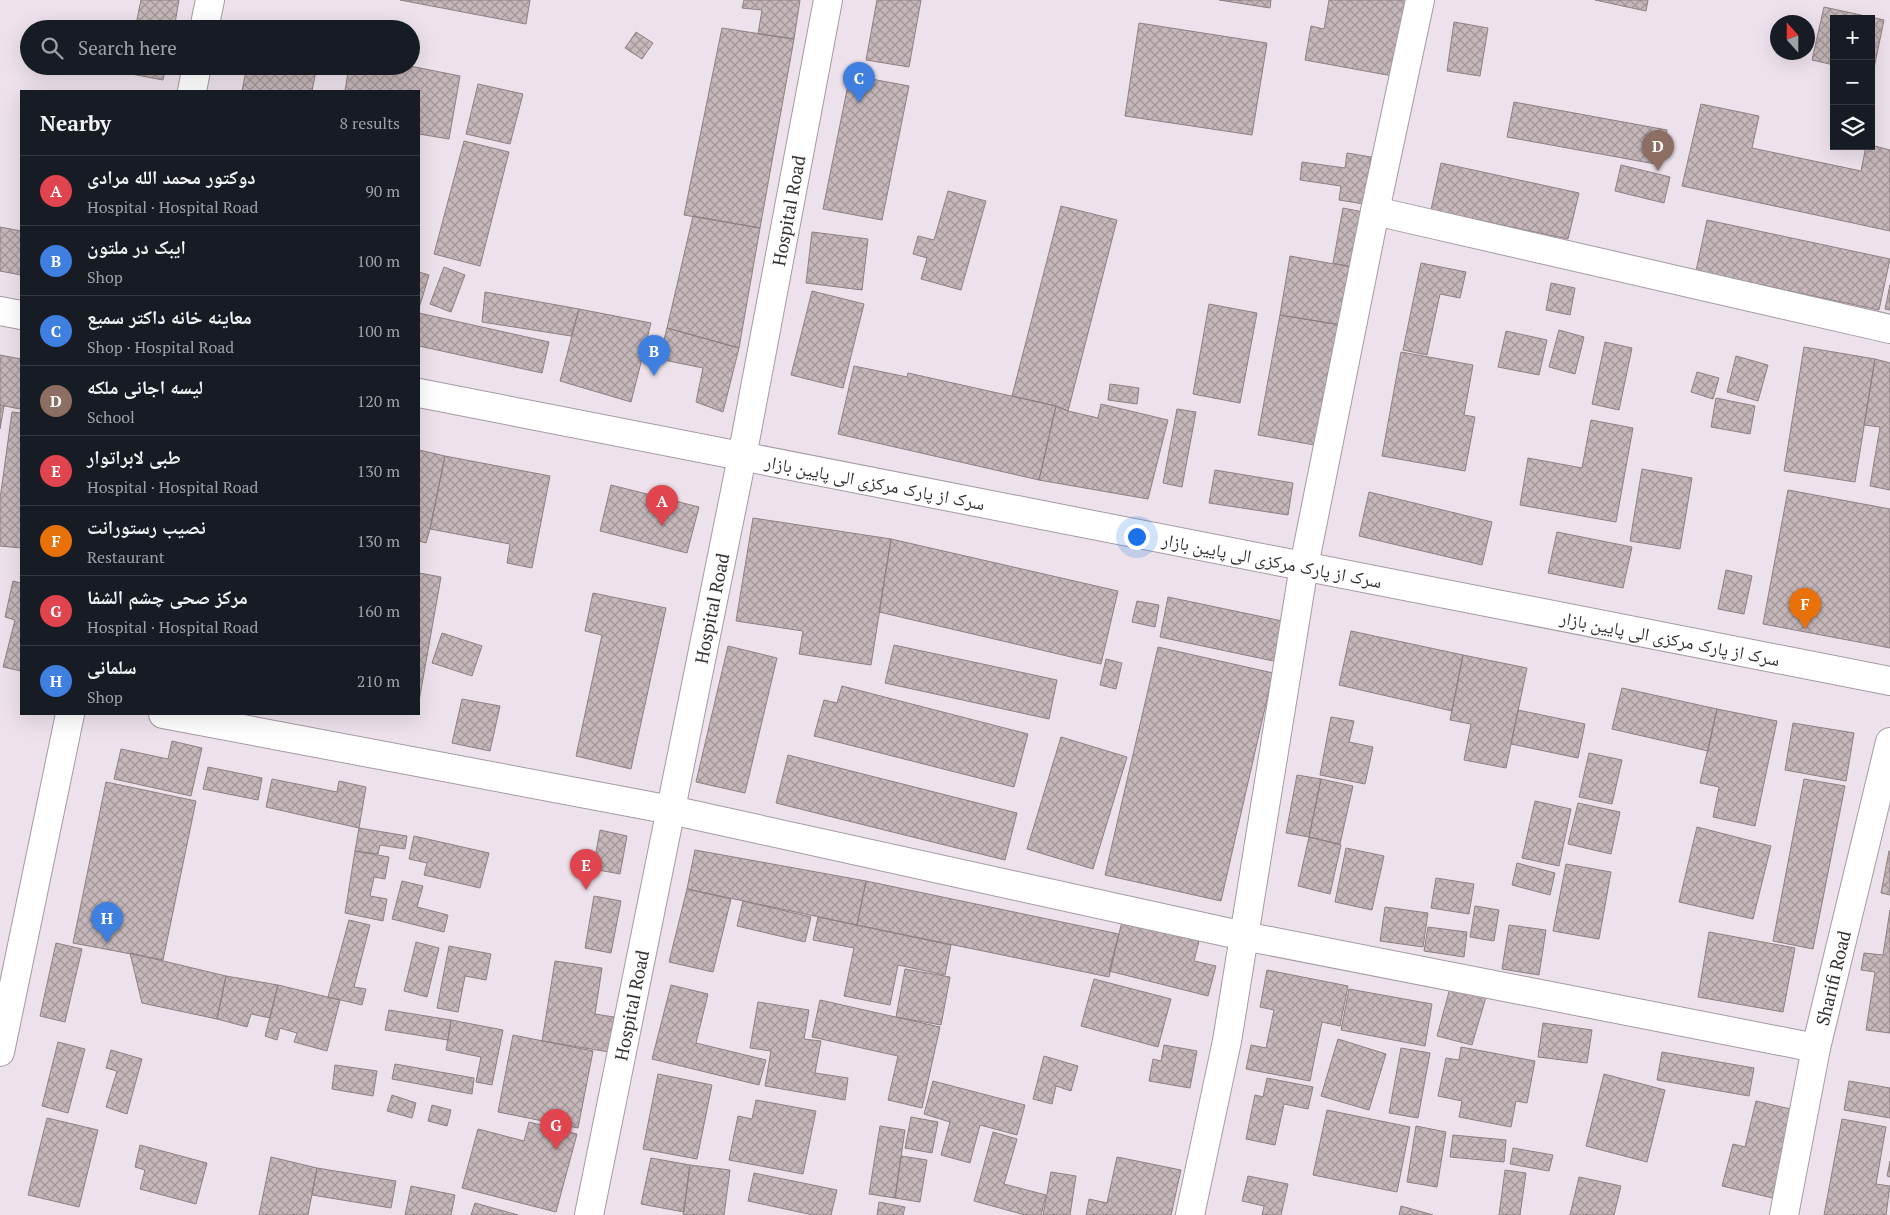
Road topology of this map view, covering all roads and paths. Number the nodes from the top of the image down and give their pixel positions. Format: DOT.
graph roads {
  1 [pos="210,0"];
  2 [pos="828,0"];
  3 [pos="1420,0"];
  4 [pos="206,20"];
  5 [pos="195,75"];
  6 [pos="192,90"];
  7 [pos="1375,210"];
  8 [pos="0,311"];
  9 [pos="20,316"];
  10 [pos="1890,329"];
  11 [pos="420,393"];
  12 [pos="742,457"];
  13 [pos="1304,566"];
  14 [pos="1890,681"];
  15 [pos="70,715"];
  16 [pos="168,715"];
  17 [pos="1890,742"];
  18 [pos="671,810"];
  19 [pos="1244,936"];
  20 [pos="1816,1048"];
  21 [pos="0,1052"];
  22 [pos="589,1215"];
  23 [pos="1190,1215"];
  24 [pos="1784,1215"];
  1 -- 4 [label="street"];
  2 -- 12 [label="street, Hospital Road"];
  3 -- 7 [label="street"];
  5 -- 6 [label="street"];
  7 -- 10 [label="street"];
  7 -- 13 [label="street"];
  8 -- 9 [label="street"];
  11 -- 12 [label="street, سرک از پارک مرکزی الی پایین بازار"];
  12 -- 13 [label="street, سرک از پارک مرکزی الی پایین بازار"];
  12 -- 18 [label="street, Hospital Road"];
  13 -- 14 [label="street, سرک از پارک مرکزی الی پایین بازار"];
  13 -- 19 [label="street"];
  15 -- 21 [label="street"];
  16 -- 18 [label="street"];
  17 -- 20 [label="street, Sharifi Road"];
  18 -- 19 [label="street"];
  18 -- 22 [label="street, Hospital Road"];
  19 -- 20 [label="street"];
  19 -- 23 [label="street"];
  20 -- 24 [label="street, Sharifi Road"];
}
